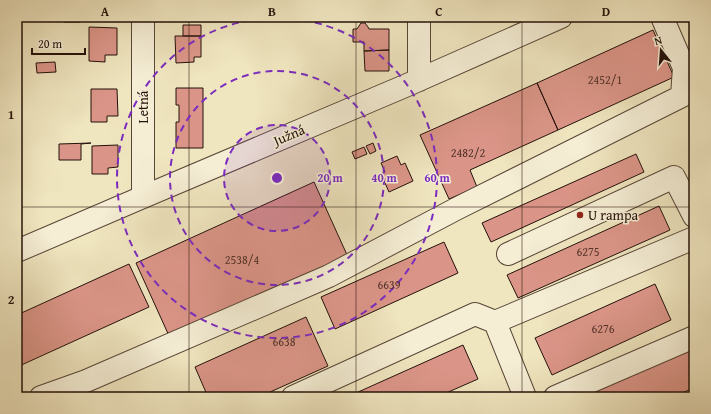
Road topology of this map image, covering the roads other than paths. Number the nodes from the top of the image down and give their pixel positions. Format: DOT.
graph roads {
  1 [pos="143,17"];
  2 [pos="419,17"];
  3 [pos="561,17"];
  4 [pos="662,17"];
  5 [pos="419,80"];
  6 [pos="143,197"];
  7 [pos="694,216"];
  8 [pos="694,238"];
  9 [pos="17,251"];
  10 [pos="508,254"];
  11 [pos="495,322"];
  12 [pos="694,337"];
  13 [pos="41,397"];
  14 [pos="293,397"];
  15 [pos="525,397"];
  16 [pos="555,397"];
  1 -- 6 [label="street, Letná"];
  2 -- 5 [label="street"];
  3 -- 5 [label="street, Južná"];
  4 -- 13 [label="street"];
  5 -- 6 [label="street, Južná"];
  6 -- 9 [label="street, Južná"];
  7 -- 10 [label="street"];
  8 -- 11 [label="street"];
  11 -- 14 [label="street"];
  11 -- 15 [label="street"];
  12 -- 16 [label="street"];
}
